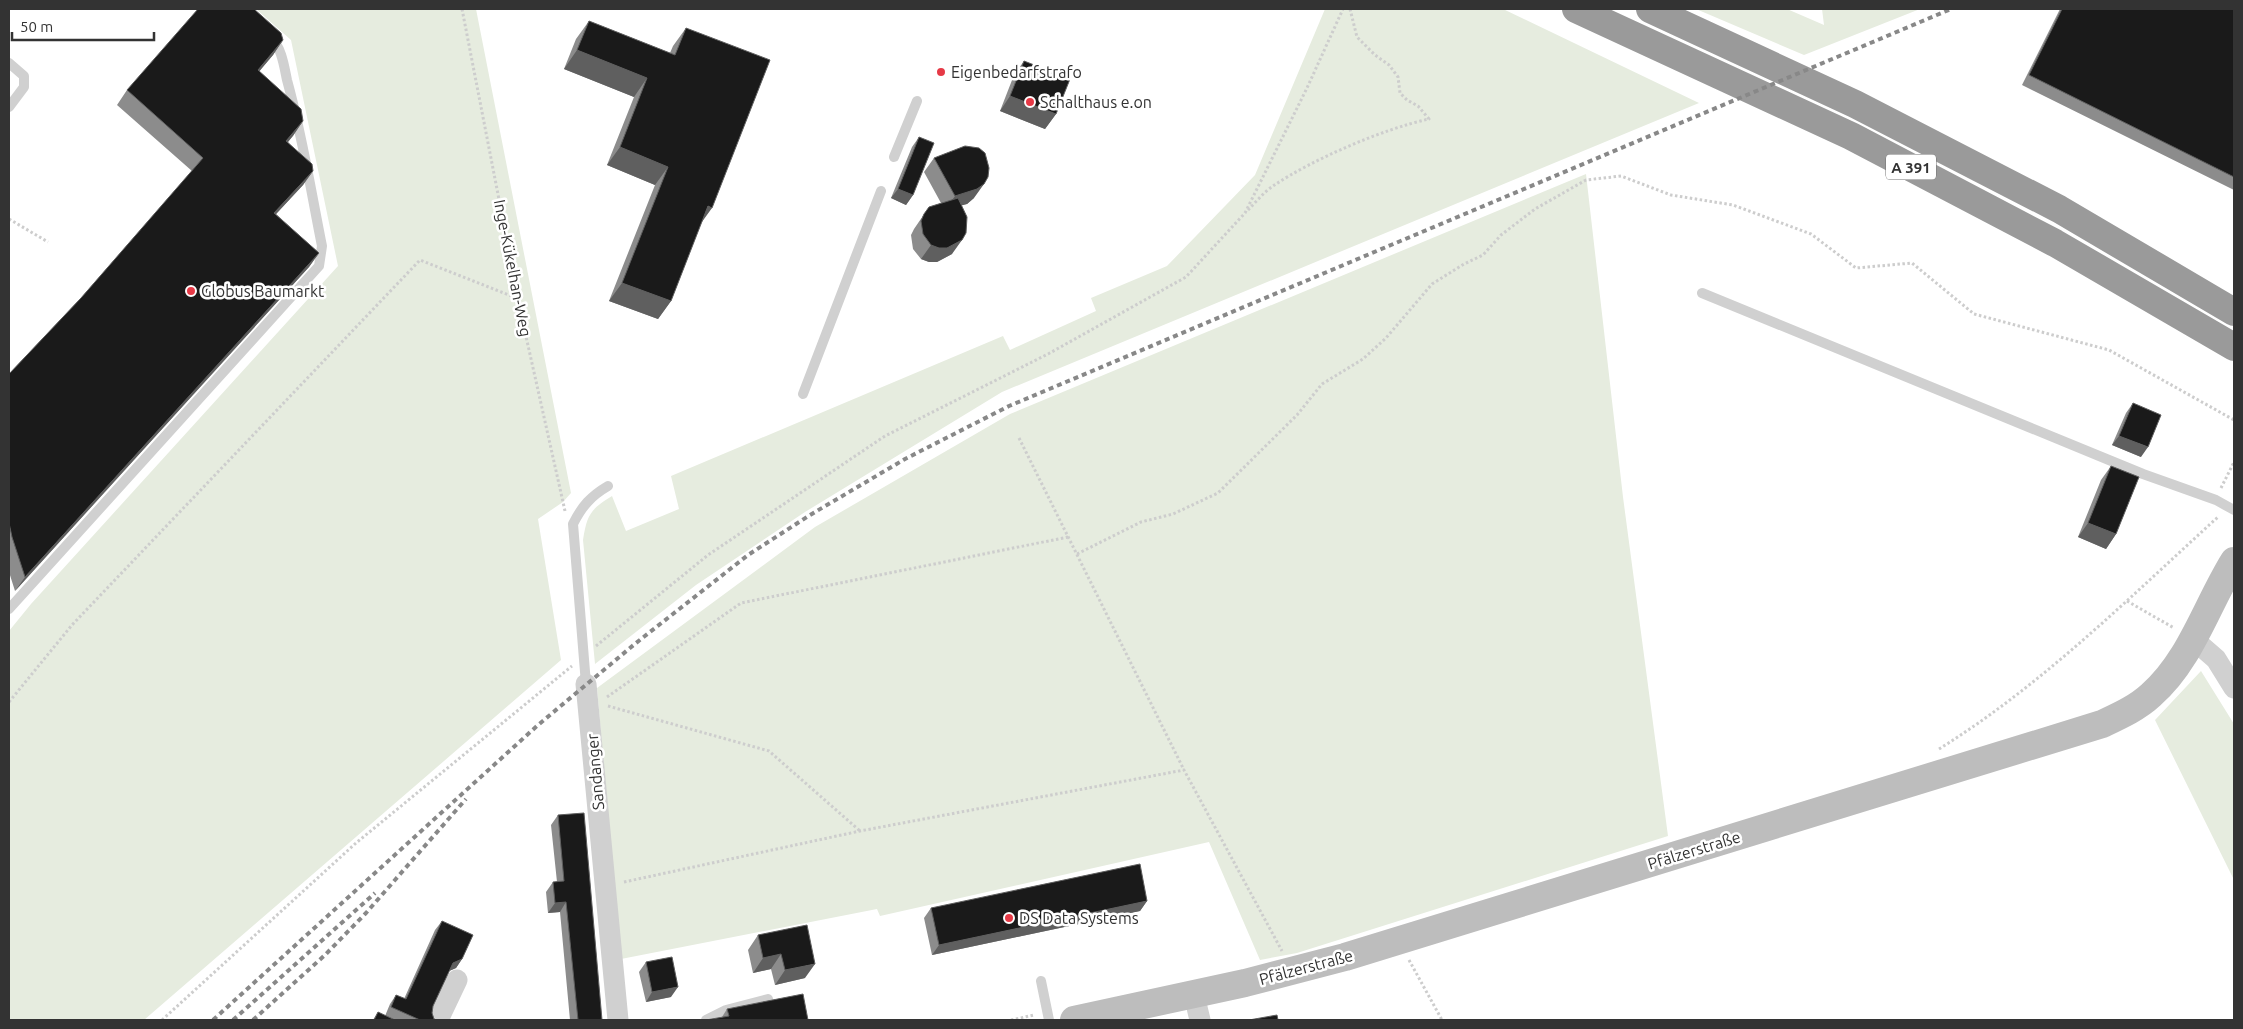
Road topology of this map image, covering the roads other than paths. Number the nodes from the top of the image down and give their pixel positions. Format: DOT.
graph roads {
  1 [pos="1576,9"];
  2 [pos="1650,9"];
  3 [pos="260,27"];
  4 [pos="9,63"];
  5 [pos="917,100"];
  6 [pos="9,107"];
  7 [pos="894,157"];
  8 [pos="881,191"];
  9 [pos="1702,293"];
  10 [pos="2234,312"];
  11 [pos="2234,347"];
  12 [pos="804,394"];
  13 [pos="608,486"];
  14 [pos="2232,508"];
  15 [pos="2234,561"];
  16 [pos="9,609"];
  17 [pos="2193,639"];
  18 [pos="2234,688"];
  19 [pos="590,696"];
  20 [pos="457,980"];
  21 [pos="1041,981"];
  22 [pos="768,999"];
  23 [pos="1197,1008"];
  24 [pos="438,1020"];
  25 [pos="618,1020"];
  26 [pos="706,1020"];
  27 [pos="1049,1020"];
  28 [pos="1074,1020"];
  1 -- 11 [label="highway, A 391"];
  2 -- 10 [label="highway, A 391"];
  3 -- 16 [label="lane"];
  4 -- 6 [label="lane"];
  5 -- 7 [label="lane"];
  8 -- 12 [label="lane"];
  9 -- 14 [label="lane"];
  13 -- 19 [label="lane, Sandanger"];
  15 -- 17 [label="street, Pfälzerstraße"];
  17 -- 18 [label="street"];
  17 -- 23 [label="street, Pfälzerstraße"];
  19 -- 25 [label="street, Sandanger"];
  20 -- 24 [label="street"];
  21 -- 27 [label="lane"];
  22 -- 26 [label="lane"];
  23 -- 28 [label="street, Pfälzerstraße"];
}
